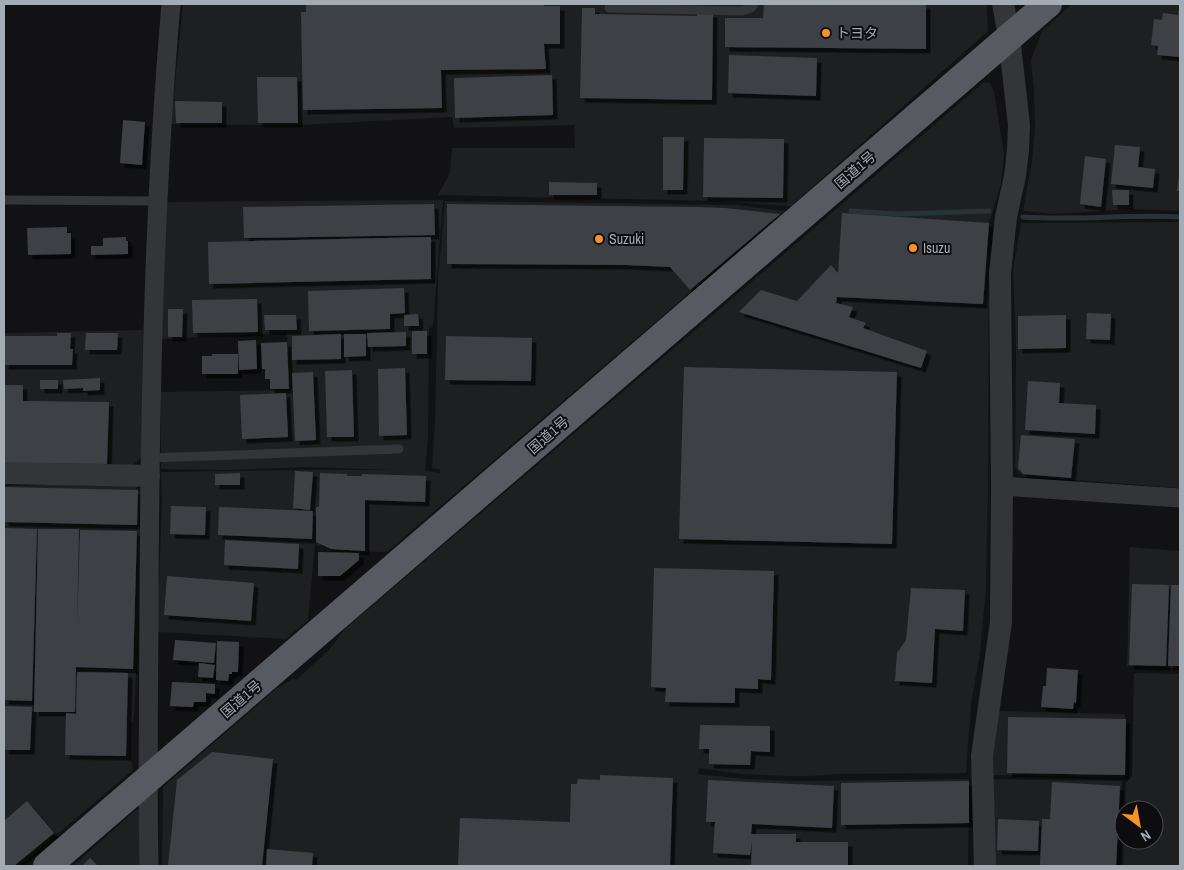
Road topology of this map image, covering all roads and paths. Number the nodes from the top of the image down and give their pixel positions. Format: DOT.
graph roads {
  1 [pos="171,4"];
  2 [pos="754,4"];
  3 [pos="1004,4"];
  4 [pos="1048,4"];
  5 [pos="609,8"];
  6 [pos="1010,36"];
  7 [pos="4,200"];
  8 [pos="158,201"];
  9 [pos="399,449"];
  10 [pos="150,467"];
  11 [pos="4,473"];
  12 [pos="1002,486"];
  13 [pos="1180,498"];
  14 [pos="147,780"];
  15 [pos="48,866"];
  16 [pos="150,866"];
  17 [pos="985,866"];
  1 -- 8 [label="street"];
  2 -- 5 [label="lane"];
  3 -- 6 [label="street"];
  4 -- 6 [label="highway, 国道1号"];
  6 -- 12 [label="street"];
  6 -- 14 [label="highway, 国道1号"];
  7 -- 8 [label="lane"];
  8 -- 10 [label="street"];
  9 -- 10 [label="lane"];
  10 -- 11 [label="street"];
  10 -- 14 [label="street"];
  12 -- 13 [label="street"];
  12 -- 17 [label="street"];
  14 -- 15 [label="highway, 国道1号"];
  14 -- 16 [label="street"];
}
